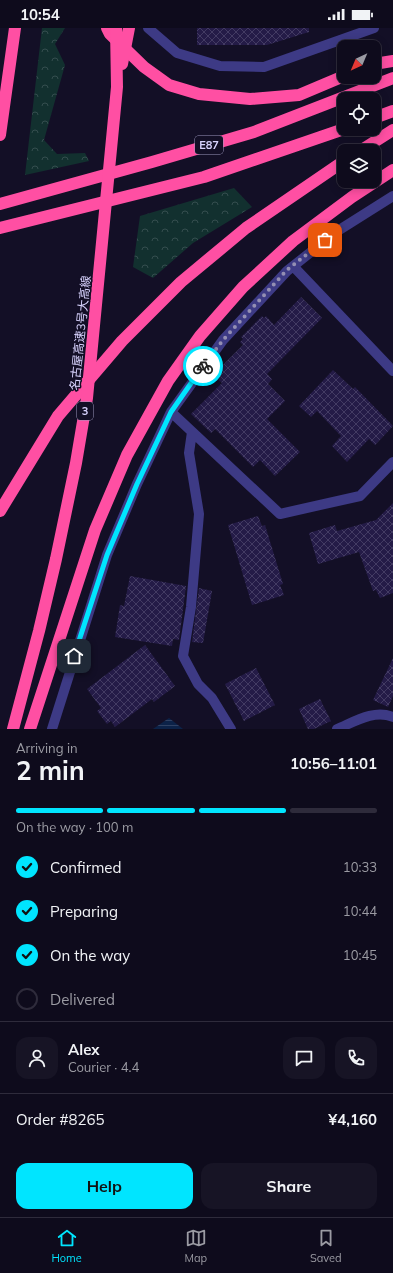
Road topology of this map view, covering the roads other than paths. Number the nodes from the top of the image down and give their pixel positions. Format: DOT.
graph roads {
  1 [pos="15,28"];
  2 [pos="106,28"];
  3 [pos="116,28"];
  4 [pos="129,28"];
  5 [pos="148,28"];
  6 [pos="374,28"];
  7 [pos="393,61"];
  8 [pos="381,63"];
  9 [pos="393,78"];
  10 [pos="337,79"];
  11 [pos="117,87"];
  12 [pos="393,111"];
  13 [pos="381,115"];
  14 [pos="393,130"];
  15 [pos="337,131"];
  16 [pos="0,135"];
  17 [pos="371,144"];
  18 [pos="337,166"];
  19 [pos="393,170"];
  20 [pos="393,196"];
  21 [pos="0,204"];
  22 [pos="0,228"];
  23 [pos="293,266"];
  24 [pos="393,371"];
  25 [pos="171,412"];
  26 [pos="192,432"];
  27 [pos="393,462"];
  28 [pos="0,511"];
  29 [pos="393,717"];
  30 [pos="13,729"];
  31 [pos="30,729"];
  32 [pos="52,729"];
  33 [pos="231,729"];
  34 [pos="337,729"];
  1 -- 16 [label="highway"];
  2 -- 10 [label="highway"];
  3 -- 11 [label="highway, 名古屋高速3号大高線 / 3, bridge"];
  4 -- 11 [label="highway, bridge"];
  5 -- 6 [label="street"];
  7 -- 8 [label="highway"];
  9 -- 21 [label="highway, E87"];
  11 -- 30 [label="highway, 名古屋高速3号大高線 / 3, bridge"];
  12 -- 13 [label="highway"];
  14 -- 17 [label="highway"];
  15 -- 22 [label="highway, E87"];
  18 -- 28 [label="highway"];
  19 -- 31 [label="highway"];
  20 -- 23 [label="street"];
  23 -- 24 [label="street"];
  23 -- 25 [label="street"];
  25 -- 26 [label="street"];
  25 -- 32 [label="street"];
  26 -- 27 [label="street"];
  26 -- 33 [label="street"];
  29 -- 34 [label="street"];
}
